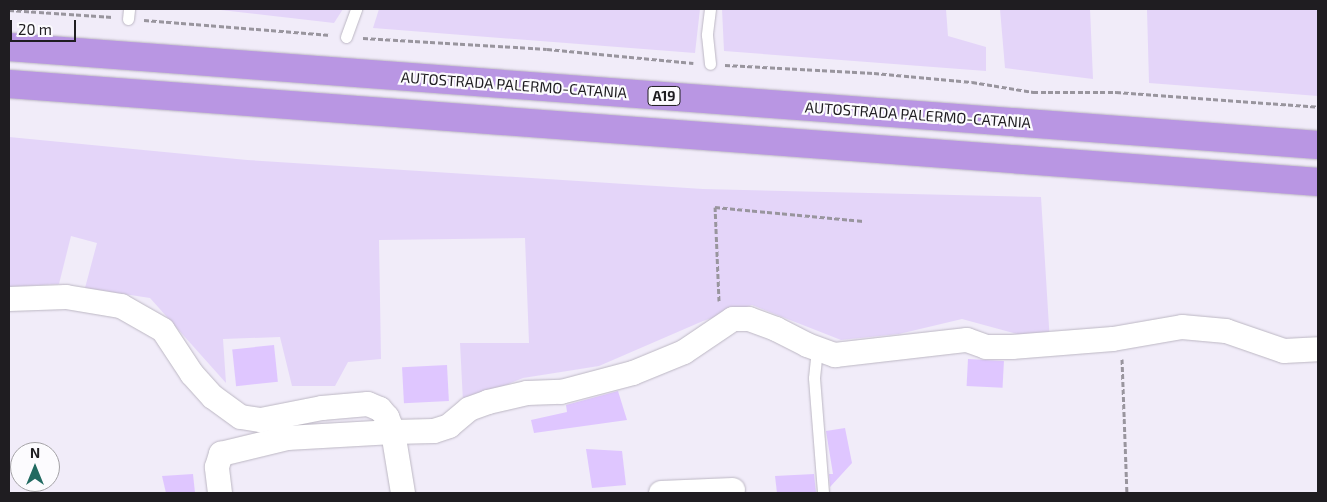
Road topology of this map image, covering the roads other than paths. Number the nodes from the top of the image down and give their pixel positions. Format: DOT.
graph roads {
  1 [pos="356,9"];
  2 [pos="710,9"];
  3 [pos="346,37"];
  4 [pos="9,47"];
  5 [pos="710,64"];
  6 [pos="9,84"];
  7 [pos="1318,145"];
  8 [pos="1318,182"];
  9 [pos="9,298"];
  10 [pos="817,349"];
  11 [pos="1318,349"];
  12 [pos="393,432"];
  13 [pos="733,490"];
  14 [pos="220,493"];
  15 [pos="403,493"];
  16 [pos="661,493"];
  17 [pos="823,493"];
  1 -- 3 [label="lane"];
  2 -- 5 [label="lane"];
  4 -- 7 [label="highway, AUTOSTRADA PALERMO-CATANIA / A19"];
  6 -- 8 [label="highway"];
  9 -- 12 [label="street"];
  10 -- 11 [label="street"];
  10 -- 12 [label="street"];
  10 -- 17 [label="lane"];
  12 -- 14 [label="street"];
  12 -- 15 [label="street"];
  13 -- 16 [label="street"];
}
